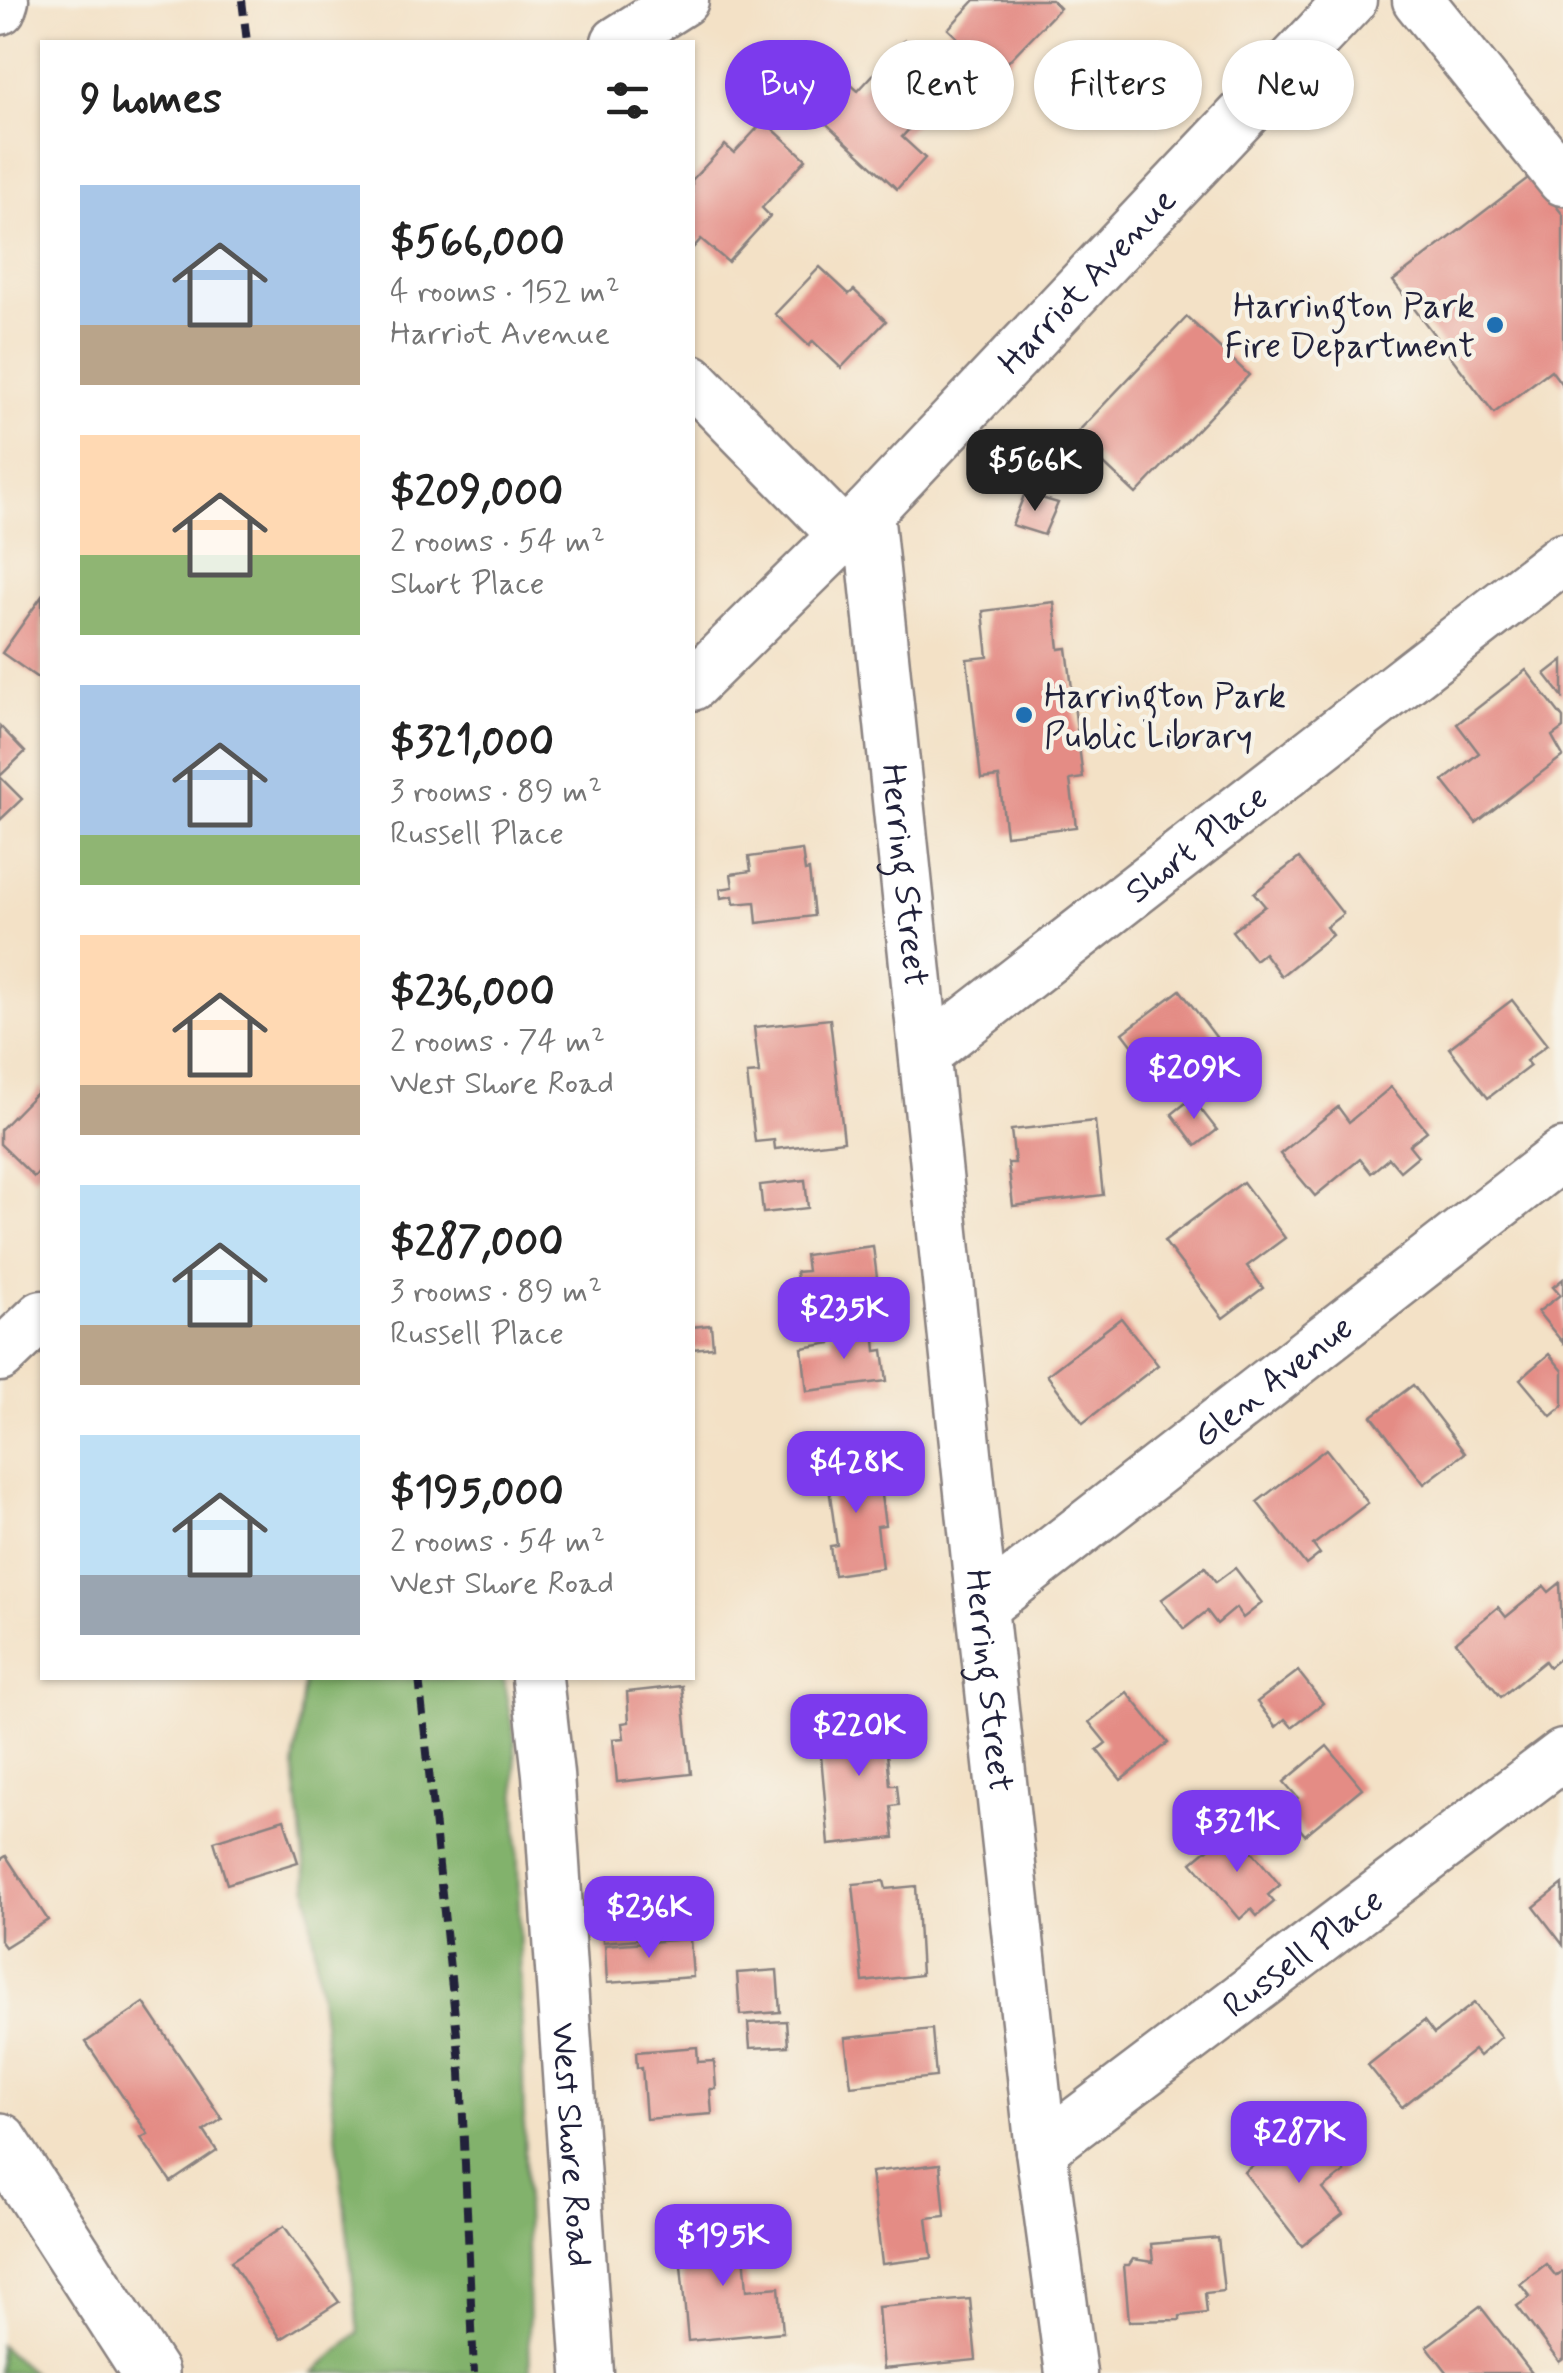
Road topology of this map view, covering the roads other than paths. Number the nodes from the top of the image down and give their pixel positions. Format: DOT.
graph roads {
  1 [pos="3,0"];
  2 [pos="684,0"];
  3 [pos="1351,0"];
  4 [pos="1418,0"];
  5 [pos="0,9"];
  6 [pos="632,23"];
  7 [pos="1563,180"];
  8 [pos="695,383"];
  9 [pos="857,524"];
  10 [pos="1563,558"];
  11 [pos="695,682"];
  12 [pos="926,1053"];
  13 [pos="1563,1154"];
  14 [pos="40,1318"];
  15 [pos="0,1356"];
  16 [pos="982,1607"];
  17 [pos="537,1680"];
  18 [pos="1563,1755"];
  19 [pos="0,2141"];
  20 [pos="1042,2150"];
  21 [pos="150,2373"];
  22 [pos="588,2373"];
  23 [pos="1071,2373"];
  1 -- 5 [label="street"];
  2 -- 6 [label="street"];
  3 -- 9 [label="street, Harriot Avenue"];
  4 -- 7 [label="street"];
  8 -- 9 [label="street"];
  9 -- 11 [label="street, Harriot Avenue"];
  9 -- 12 [label="street, Herring Street"];
  10 -- 12 [label="street, Short Place"];
  12 -- 16 [label="street, Herring Street"];
  13 -- 16 [label="street, Glen Avenue"];
  14 -- 15 [label="street"];
  16 -- 20 [label="street, Herring Street"];
  17 -- 22 [label="street, West Shore Road"];
  18 -- 20 [label="street, Russell Place"];
  19 -- 21 [label="main road"];
  20 -- 23 [label="street, Herring Street"];
}
